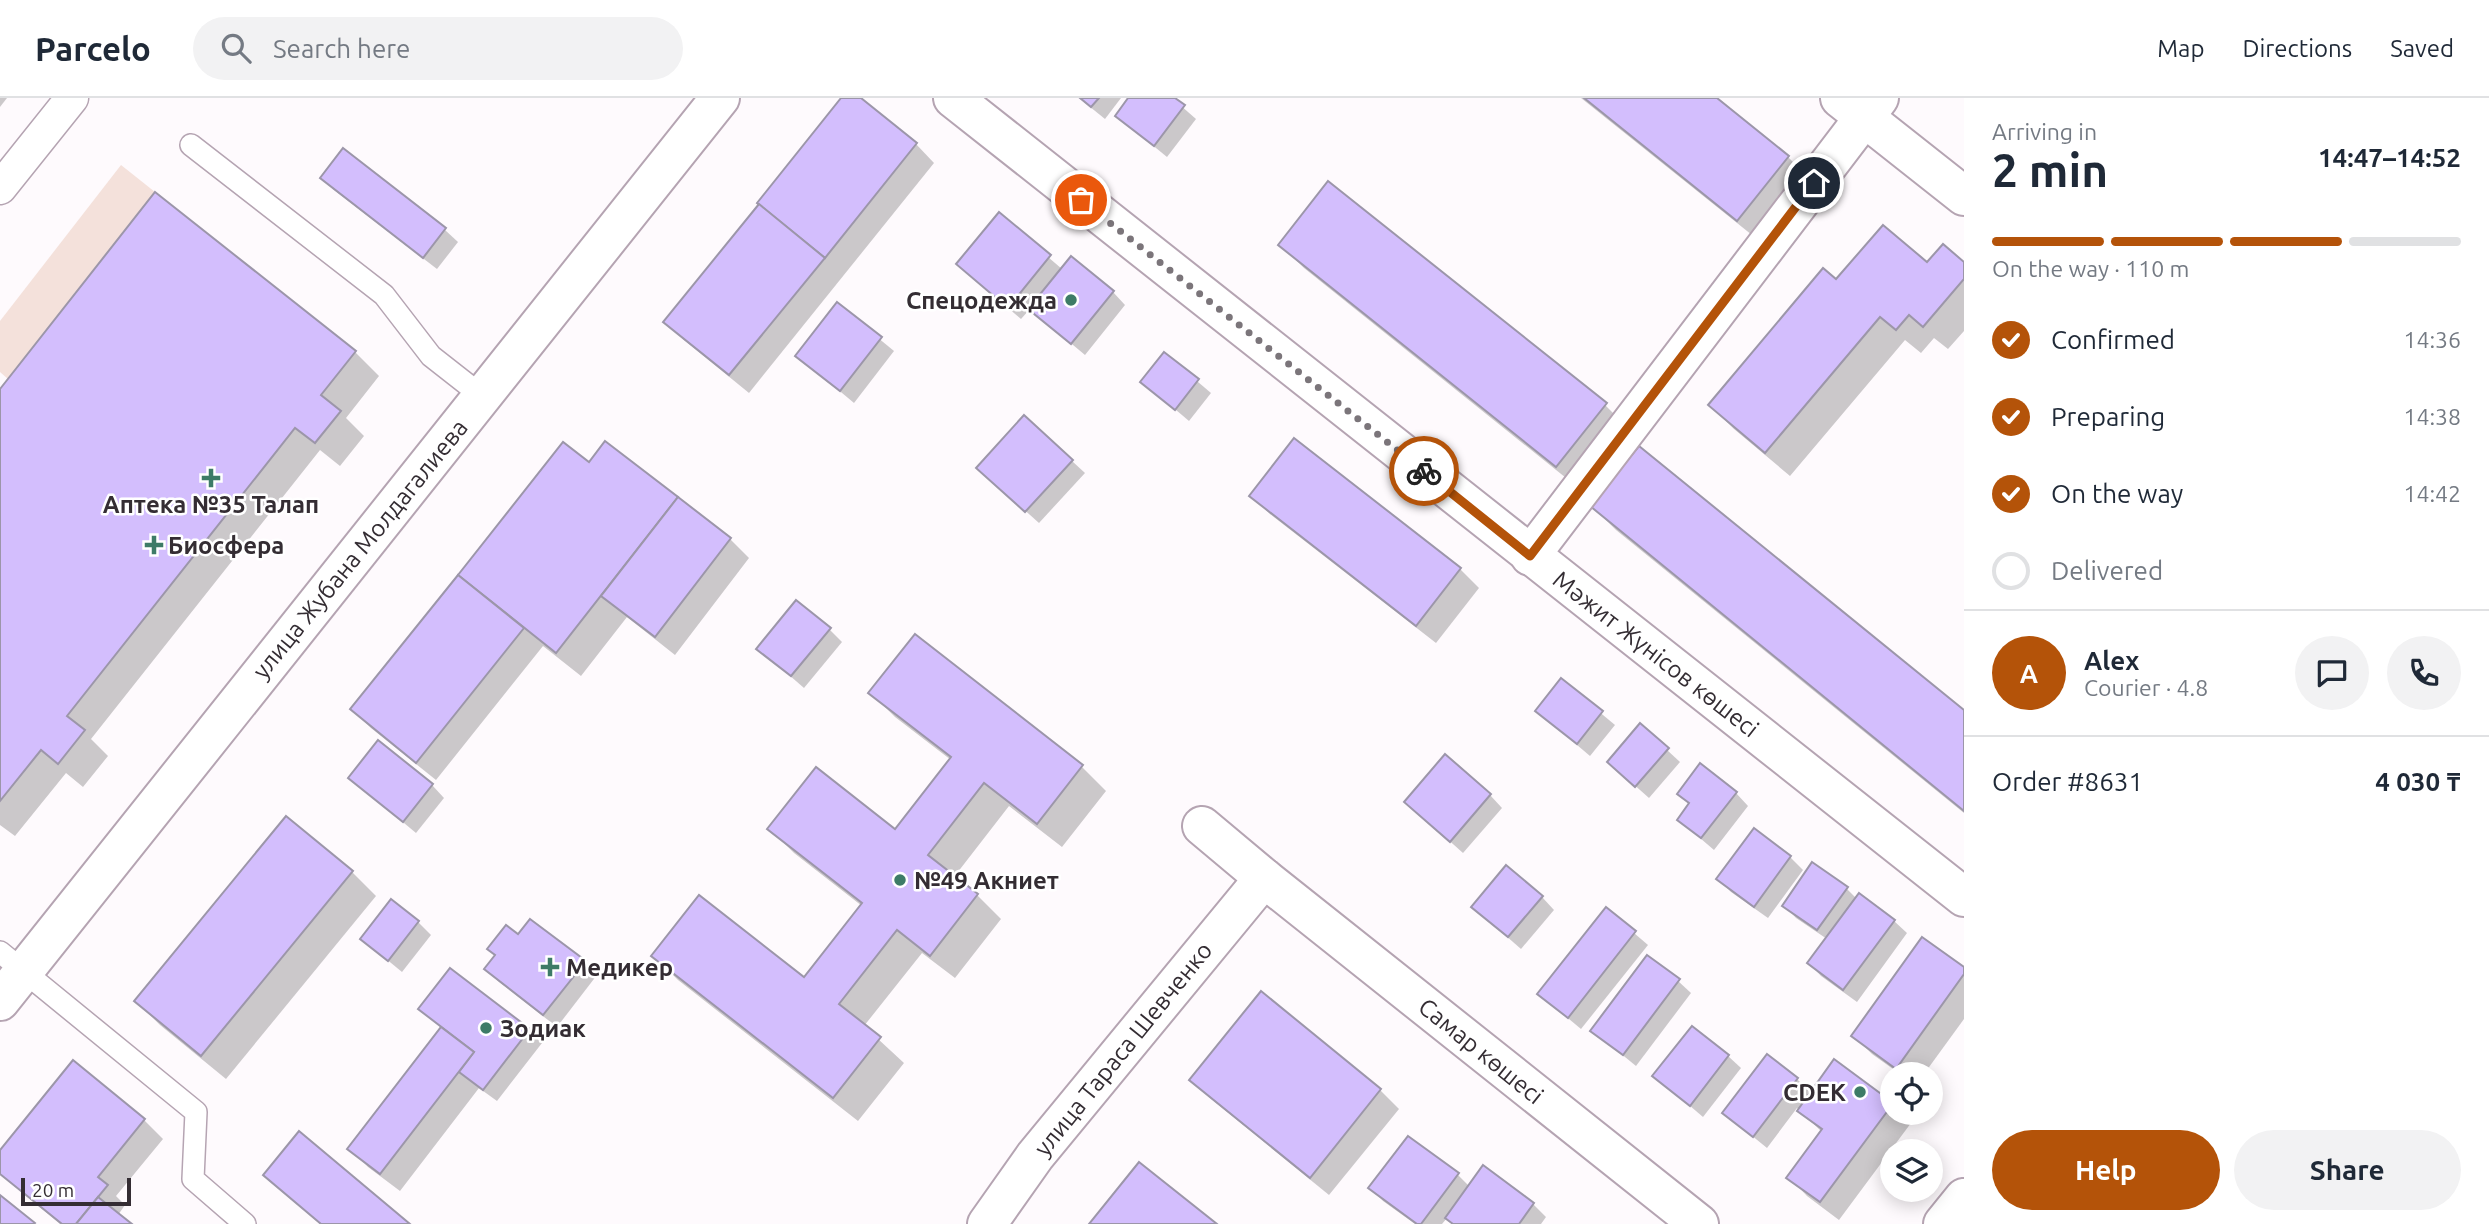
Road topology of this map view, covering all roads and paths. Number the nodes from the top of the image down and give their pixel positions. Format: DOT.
graph roads {
  1 [pos="72,98"];
  2 [pos="720,98"];
  3 [pos="953,98"];
  4 [pos="1861,104"];
  5 [pos="191,145"];
  6 [pos="0,188"];
  7 [pos="1964,196"];
  8 [pos="482,396"];
  9 [pos="1530,556"];
  10 [pos="1202,826"];
  11 [pos="1264,878"];
  12 [pos="1964,897"];
  13 [pos="12,962"];
  14 [pos="0,1001"];
  15 [pos="1964,1198"];
  16 [pos="245,1224"];
  17 [pos="987,1224"];
  18 [pos="1699,1224"];
  19 [pos="1944,1224"];
  1 -- 6 [label="street"];
  2 -- 8 [label="street, улица Жубана Молдагалиева"];
  3 -- 9 [label="street, Мәжит Жүнісов көшесі"];
  4 -- 7 [label="street"];
  4 -- 9 [label="street"];
  5 -- 8 [label="lane"];
  8 -- 13 [label="street, улица Жубана Молдагалиева"];
  9 -- 12 [label="street, Мәжит Жүнісов көшесі"];
  10 -- 11 [label="street, Самар көшесі"];
  11 -- 17 [label="street, улица Тараса Шевченко"];
  11 -- 18 [label="street, Самар көшесі"];
  13 -- 14 [label="street, улица Жубана Молдагалиева"];
  13 -- 16 [label="lane"];
  15 -- 19 [label="street"];
}
